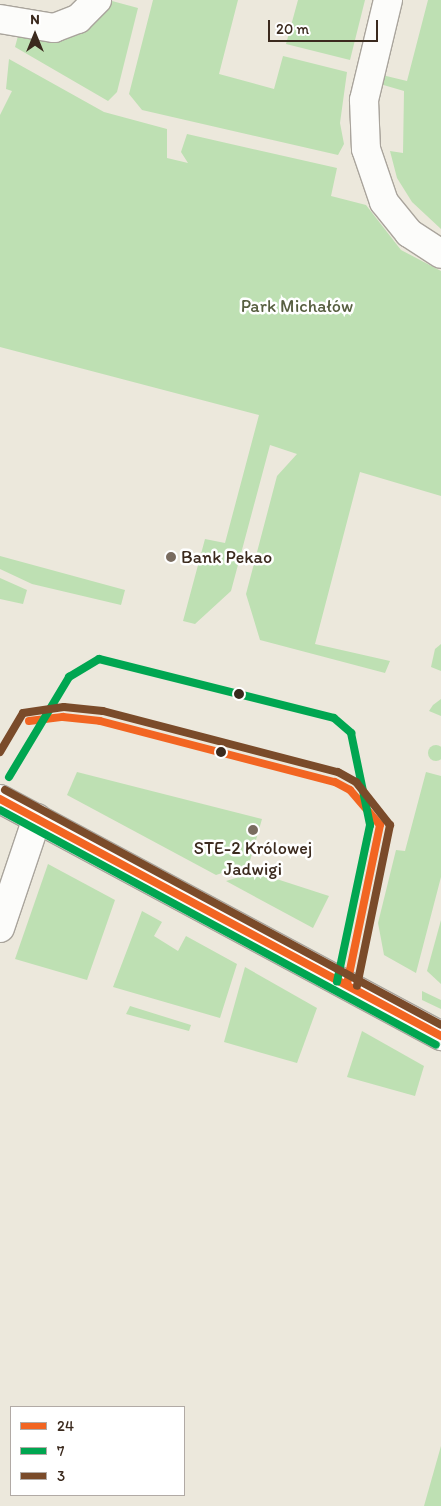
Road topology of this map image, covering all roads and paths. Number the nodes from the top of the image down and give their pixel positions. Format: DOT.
graph roads {
  1 [pos="97,0"];
  2 [pos="388,0"];
  3 [pos="0,19"];
  4 [pos="441,254"];
  5 [pos="0,799"];
  6 [pos="37,818"];
  7 [pos="0,928"];
  8 [pos="441,1036"];
  1 -- 3 [label="street"];
  2 -- 4 [label="street"];
  5 -- 6 [label="street"];
  6 -- 7 [label="street"];
  6 -- 8 [label="street"];
}
